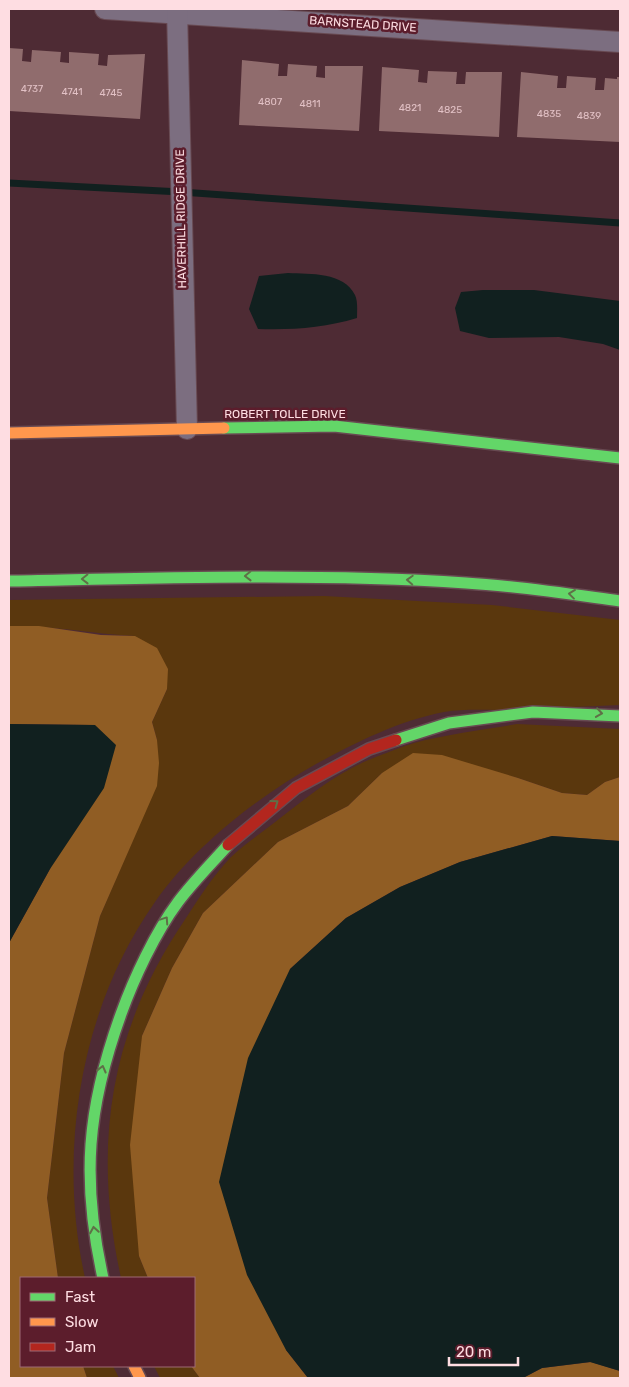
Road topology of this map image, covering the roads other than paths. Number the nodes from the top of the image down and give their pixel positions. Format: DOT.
graph roads {
  1 [pos="105,9"];
  2 [pos="177,11"];
  3 [pos="620,42"];
  4 [pos="187,429"];
  5 [pos="9,433"];
  6 [pos="620,458"];
  7 [pos="9,581"];
  8 [pos="620,601"];
  9 [pos="620,716"];
  10 [pos="103,1277"];
  1 -- 2 [label="street, BARNSTEAD DRIVE"];
  2 -- 3 [label="street, BARNSTEAD DRIVE"];
  2 -- 4 [label="street, HAVERHILL RIDGE DRIVE"];
  4 -- 5 [label="main road, ROBERT TOLLE DRIVE"];
  4 -- 6 [label="main road, ROBERT TOLLE DRIVE"];
  8 -- 7 [label="main road, one-way"];
  10 -- 9 [label="main road, one-way"];
}
